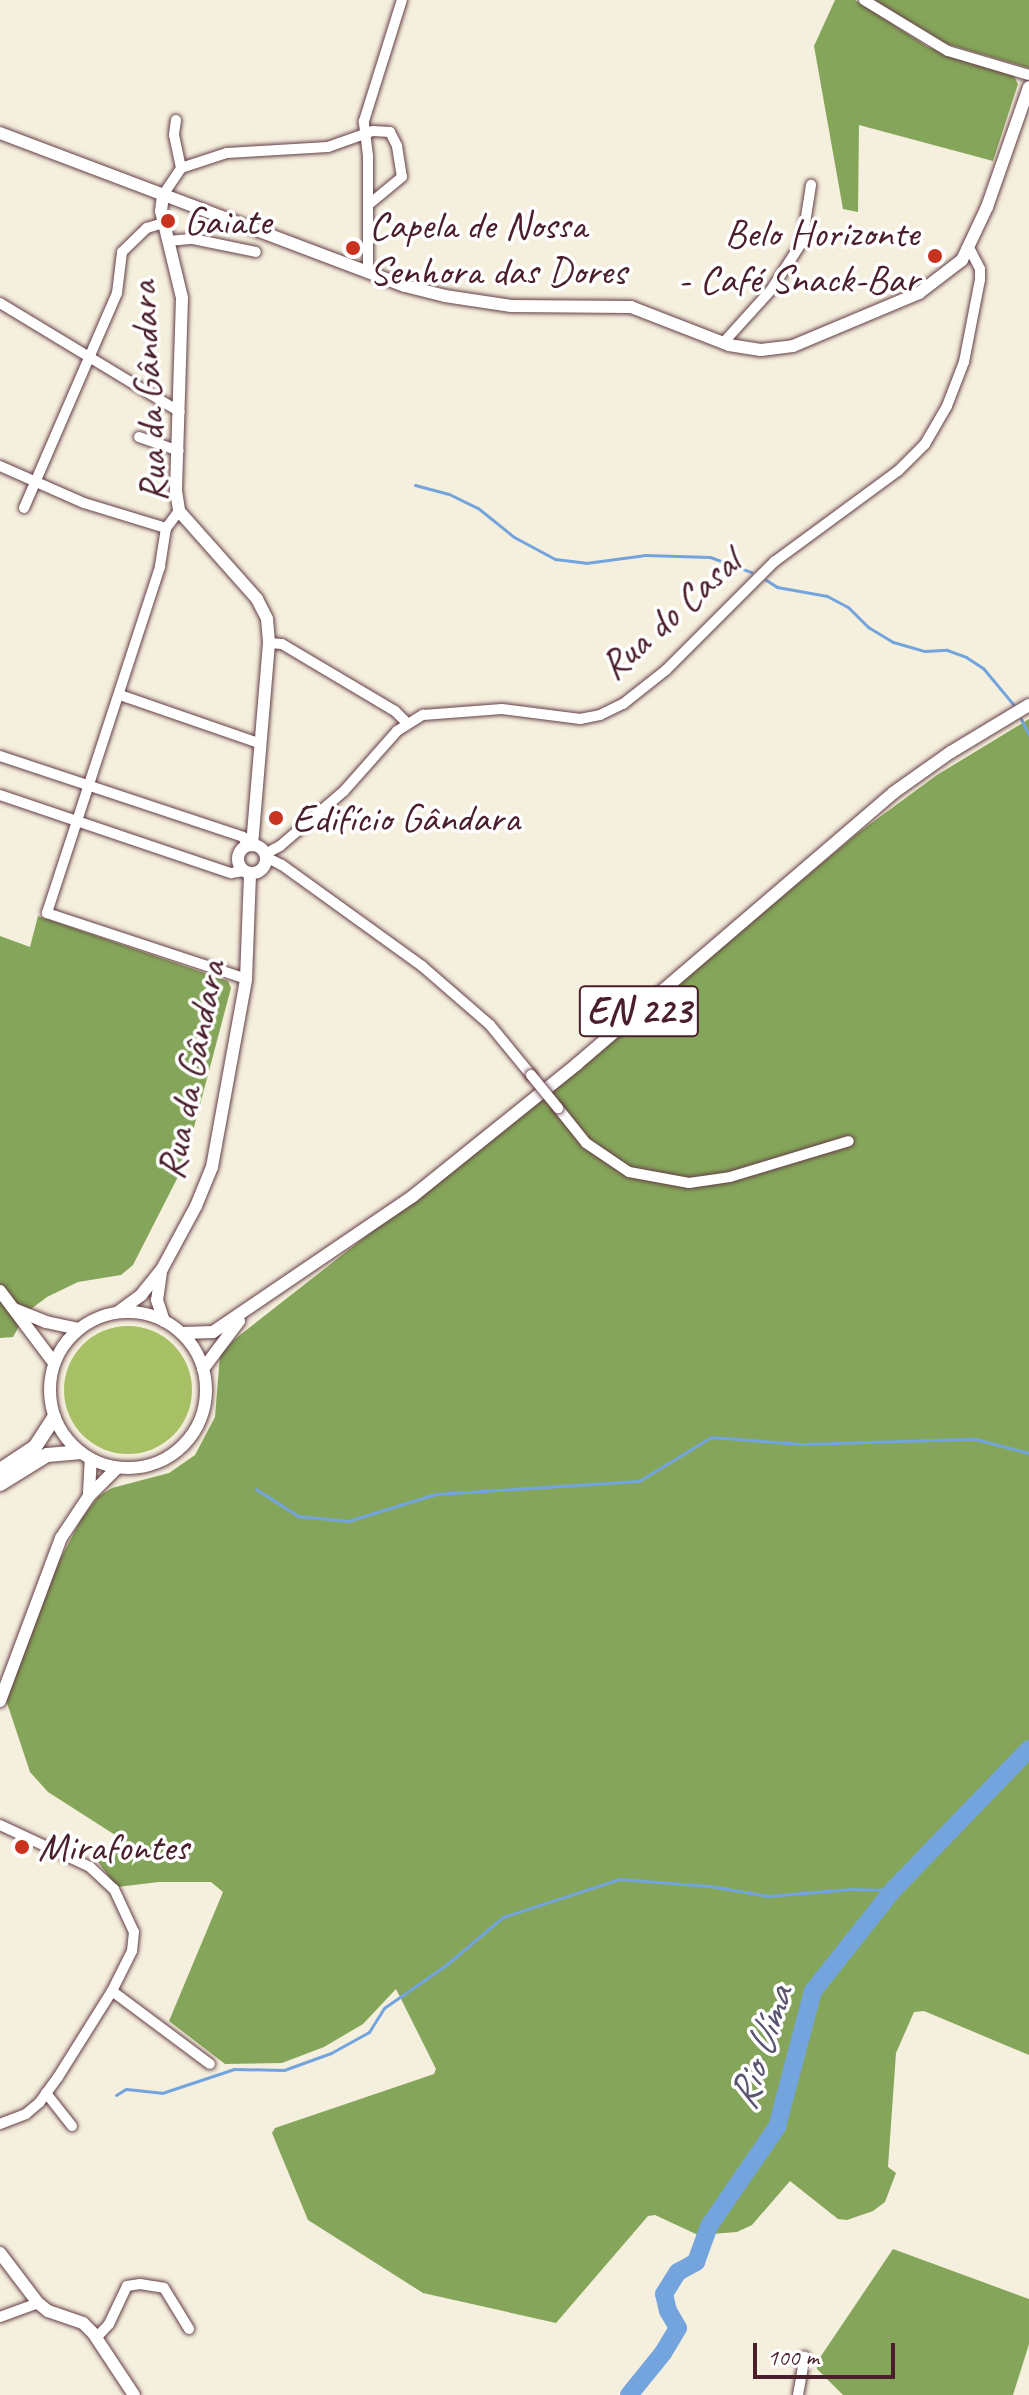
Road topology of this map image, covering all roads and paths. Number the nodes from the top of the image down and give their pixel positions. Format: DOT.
graph roads {
  1 [pos="402,0"];
  2 [pos="864,0"];
  3 [pos="1029,75"];
  4 [pos="1029,87"];
  5 [pos="176,120"];
  6 [pos="0,133"];
  7 [pos="366,133"];
  8 [pos="181,168"];
  9 [pos="811,185"];
  10 [pos="163,195"];
  11 [pos="368,205"];
  12 [pos="163,223"];
  13 [pos="168,241"];
  14 [pos="970,249"];
  15 [pos="256,252"];
  16 [pos="368,272"];
  17 [pos="0,303"];
  18 [pos="723,343"];
  19 [pos="89,358"];
  20 [pos="180,412"];
  21 [pos="139,437"];
  22 [pos="179,451"];
  23 [pos="0,466"];
  24 [pos="36,485"];
  25 [pos="24,508"];
  26 [pos="179,511"];
  27 [pos="166,528"];
  28 [pos="269,643"];
  29 [pos="120,695"];
  30 [pos="1029,705"];
  31 [pos="407,723"];
  32 [pos="259,743"];
  33 [pos="0,756"];
  34 [pos="90,786"];
  35 [pos="0,795"];
  36 [pos="77,822"];
  37 [pos="250,845"];
  38 [pos="266,856"];
  39 [pos="247,872"];
  40 [pos="246,979"];
  41 [pos="849,1141"];
  42 [pos="162,1269"];
  43 [pos="0,1291"];
  44 [pos="11,1308"];
  45 [pos="116,1312"];
  46 [pos="246,1313"];
  47 [pos="164,1321"];
  48 [pos="78,1329"];
  49 [pos="182,1333"];
  50 [pos="54,1363"];
  51 [pos="203,1369"];
  52 [pos="54,1418"];
  53 [pos="85,1455"];
  54 [pos="117,1468"];
  55 [pos="0,1470"];
  56 [pos="0,1484"];
  57 [pos="89,1496"];
  58 [pos="0,1701"];
  59 [pos="0,1825"];
  60 [pos="112,1991"];
  61 [pos="210,2064"];
  62 [pos="46,2093"];
  63 [pos="0,2124"];
  64 [pos="72,2126"];
  65 [pos="0,2253"];
  66 [pos="38,2303"];
  67 [pos="0,2317"];
  68 [pos="189,2329"];
  69 [pos="96,2338"];
  70 [pos="805,2357"];
  71 [pos="134,2395"];
  72 [pos="798,2395"];
  1 -- 7 [label="street"];
  2 -- 3 [label="street"];
  4 -- 14 [label="main road"];
  5 -- 8 [label="street"];
  6 -- 10 [label="main road"];
  7 -- 8 [label="street"];
  7 -- 11 [label="street"];
  7 -- 11 [label="street"];
  8 -- 10 [label="street"];
  9 -- 18 [label="street"];
  10 -- 12 [label="main road, Rua da Gândara"];
  10 -- 16 [label="main road"];
  11 -- 16 [label="street"];
  12 -- 13 [label="main road, Rua da Gândara"];
  12 -- 19 [label="street"];
  13 -- 15 [label="street"];
  13 -- 20 [label="main road, Rua da Gândara"];
  14 -- 18 [label="main road"];
  14 -- 31 [label="street, Rua do Casal"];
  16 -- 18 [label="main road"];
  17 -- 19 [label="street"];
  19 -- 20 [label="street"];
  19 -- 24 [label="street"];
  20 -- 22 [label="main road, Rua da Gândara"];
  21 -- 22 [label="street"];
  22 -- 26 [label="main road, Rua da Gândara"];
  23 -- 24 [label="street"];
  24 -- 25 [label="street"];
  24 -- 27 [label="street"];
  26 -- 27 [label="street"];
  26 -- 28 [label="main road, Rua da Gândara"];
  27 -- 29 [label="street"];
  28 -- 31 [label="street"];
  28 -- 32 [label="main road, Rua da Gândara"];
  29 -- 32 [label="street"];
  29 -- 34 [label="street"];
  30 -- 46 [label="main road, EN 223"];
  31 -- 38 [label="street"];
  32 -- 37 [label="main road, Rua da Gândara"];
  33 -- 34 [label="street"];
  34 -- 36 [label="street"];
  34 -- 37 [label="street"];
  35 -- 36 [label="street"];
  36 -- 39 [label="street"];
  36 -- 40 [label="street"];
  37 -- 38 [label="main road"];
  37 -- 39 [label="main road, Rua da Gândara"];
  38 -- 39 [label="main road"];
  38 -- 41 [label="street, bridge"];
  39 -- 40 [label="main road, Rua da Gândara"];
  40 -- 42 [label="main road, Rua da Gândara"];
  42 -- 45 [label="main road, Rua da Gândara"];
  42 -- 47 [label="main road, Rua da Gândara"];
  43 -- 44 [label="main road"];
  44 -- 48 [label="main road"];
  44 -- 50 [label="main road"];
  45 -- 47 [label="main road"];
  45 -- 48 [label="main road"];
  46 -- 49 [label="main road, EN 223"];
  46 -- 51 [label="main road, EN 223"];
  47 -- 49 [label="main road"];
  48 -- 50 [label="main road"];
  49 -- 51 [label="main road"];
  50 -- 52 [label="main road"];
  51 -- 54 [label="main road"];
  52 -- 53 [label="main road"];
  52 -- 55 [label="highway"];
  53 -- 54 [label="main road"];
  53 -- 56 [label="highway"];
  53 -- 57 [label="main road"];
  54 -- 57 [label="main road"];
  57 -- 58 [label="main road"];
  59 -- 60 [label="street"];
  60 -- 61 [label="street"];
  60 -- 62 [label="street"];
  62 -- 63 [label="street"];
  62 -- 64 [label="street"];
  65 -- 66 [label="main road"];
  66 -- 67 [label="street"];
  66 -- 69 [label="main road"];
  68 -- 69 [label="street"];
  69 -- 71 [label="main road"];
  70 -- 72 [label="street"];
}
